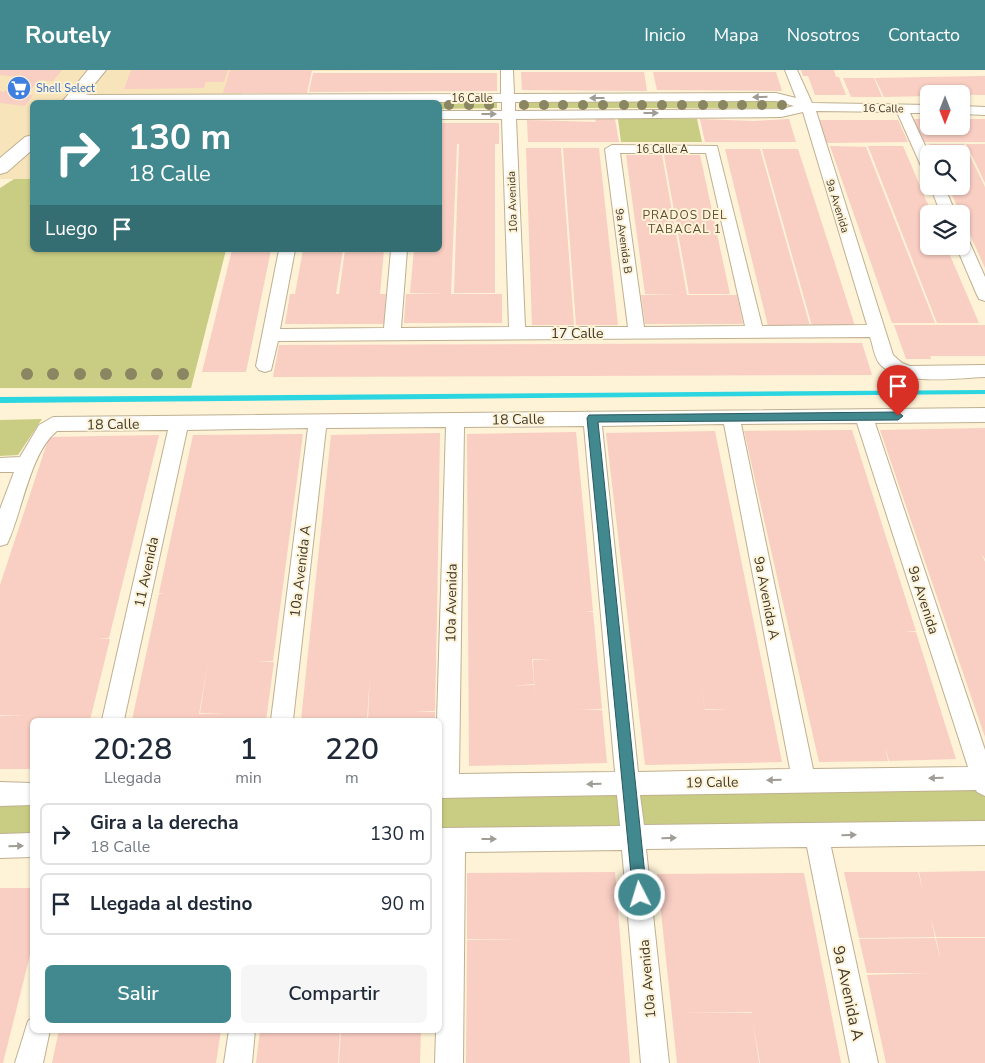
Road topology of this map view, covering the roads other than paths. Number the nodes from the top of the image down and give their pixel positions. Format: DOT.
graph roads {
  1 [pos="97,70"];
  2 [pos="113,70"];
  3 [pos="507,70"];
  4 [pos="791,70"];
  5 [pos="508,98"];
  6 [pos="81,100"];
  7 [pos="316,100"];
  8 [pos="807,107"];
  9 [pos="902,109"];
  10 [pos="920,109"];
  11 [pos="970,110"];
  12 [pos="985,111"];
  13 [pos="442,114"];
  14 [pos="509,114"];
  15 [pos="30,143"];
  16 [pos="920,148"];
  17 [pos="612,149"];
  18 [pos="30,158"];
  19 [pos="0,168"];
  20 [pos="0,176"];
  21 [pos="287,252"];
  22 [pos="399,252"];
  23 [pos="967,255"];
  24 [pos="985,294"];
  25 [pos="875,331"];
  26 [pos="516,333"];
  27 [pos="637,333"];
  28 [pos="756,333"];
  29 [pos="275,335"];
  30 [pos="392,335"];
  31 [pos="265,366"];
  32 [pos="985,371"];
  33 [pos="985,414"];
  34 [pos="864,416"];
  35 [pos="731,417"];
  36 [pos="592,418"];
  37 [pos="455,420"];
  38 [pos="318,422"];
  39 [pos="179,423"];
  40 [pos="25,464"];
  41 [pos="0,465"];
  42 [pos="0,538"];
  43 [pos="113,718"];
  44 [pos="282,718"];
  45 [pos="804,780"];
  46 [pos="984,780"];
  47 [pos="628,784"];
  48 [pos="444,786"];
  49 [pos="0,794"];
  50 [pos="30,794"];
  51 [pos="985,833"];
  52 [pos="816,835"];
  53 [pos="635,838"];
  54 [pos="446,840"];
  55 [pos="0,846"];
  56 [pos="30,846"];
  57 [pos="36,1033"];
  58 [pos="242,1033"];
  59 [pos="29,1063"];
  60 [pos="238,1063"];
  61 [pos="450,1063"];
  62 [pos="655,1063"];
  63 [pos="864,1063"];
  1 -- 6 [label="main road"];
  2 -- 6 [label="main road"];
  3 -- 5 [label="street, 10a Avenida"];
  4 -- 8 [label="street, 9a Avenida"];
  5 -- 7 [label="street, 16 Calle"];
  8 -- 5 [label="street, 16 Calle, one-way"];
  5 -- 14 [label="street, 10a Avenida"];
  8 -- 9 [label="street, 16 Calle"];
  14 -- 8 [label="street, 16 Calle, one-way"];
  8 -- 25 [label="street, 9a Avenida"];
  9 -- 10 [label="street, 16 Calle"];
  9 -- 16 [label="street"];
  11 -- 12 [label="street"];
  13 -- 14 [label="street, 16 Calle, one-way"];
  14 -- 26 [label="street, 10a Avenida"];
  15 -- 19 [label="main road"];
  17 -- 27 [label="street, 9a Avenida B"];
  17 -- 28 [label="street, 16 Calle A"];
  18 -- 20 [label="main road"];
  21 -- 29 [label="street"];
  22 -- 30 [label="street"];
  23 -- 24 [label="street"];
  25 -- 28 [label="street, 17 Calle"];
  25 -- 32 [label="street, 9a Avenida"];
  26 -- 27 [label="street, 17 Calle"];
  26 -- 30 [label="street, 17 Calle"];
  27 -- 28 [label="street, 17 Calle"];
  29 -- 30 [label="street, 17 Calle"];
  29 -- 31 [label="street"];
  33 -- 34 [label="street, 18 Calle"];
  34 -- 35 [label="street, 18 Calle"];
  34 -- 46 [label="street, 9a Avenida"];
  35 -- 36 [label="street, 18 Calle"];
  35 -- 45 [label="street, 9a Avenida A"];
  36 -- 37 [label="street, 18 Calle"];
  36 -- 47 [label="street, 10a Avenida"];
  37 -- 38 [label="street, 18 Calle"];
  37 -- 48 [label="street, 10a Avenida"];
  38 -- 39 [label="street, 18 Calle"];
  38 -- 44 [label="street, 10a Avenida A"];
  39 -- 40 [label="street, 18 Calle"];
  39 -- 43 [label="street, 11 Avenida"];
  40 -- 41 [label="street"];
  40 -- 42 [label="street"];
  46 -- 45 [label="street, 19 Calle, one-way"];
  45 -- 47 [label="street, 19 Calle, one-way"];
  47 -- 48 [label="street, 19 Calle, one-way"];
  47 -- 53 [label="street, 10a Avenida"];
  49 -- 50 [label="street"];
  52 -- 51 [label="street, one-way"];
  53 -- 52 [label="street, one-way"];
  52 -- 63 [label="street, 9a Avenida A"];
  54 -- 53 [label="street, one-way"];
  53 -- 62 [label="street, 10a Avenida"];
  54 -- 61 [label="street"];
  55 -- 56 [label="street, one-way"];
  57 -- 59 [label="street"];
  58 -- 60 [label="street"];
}
